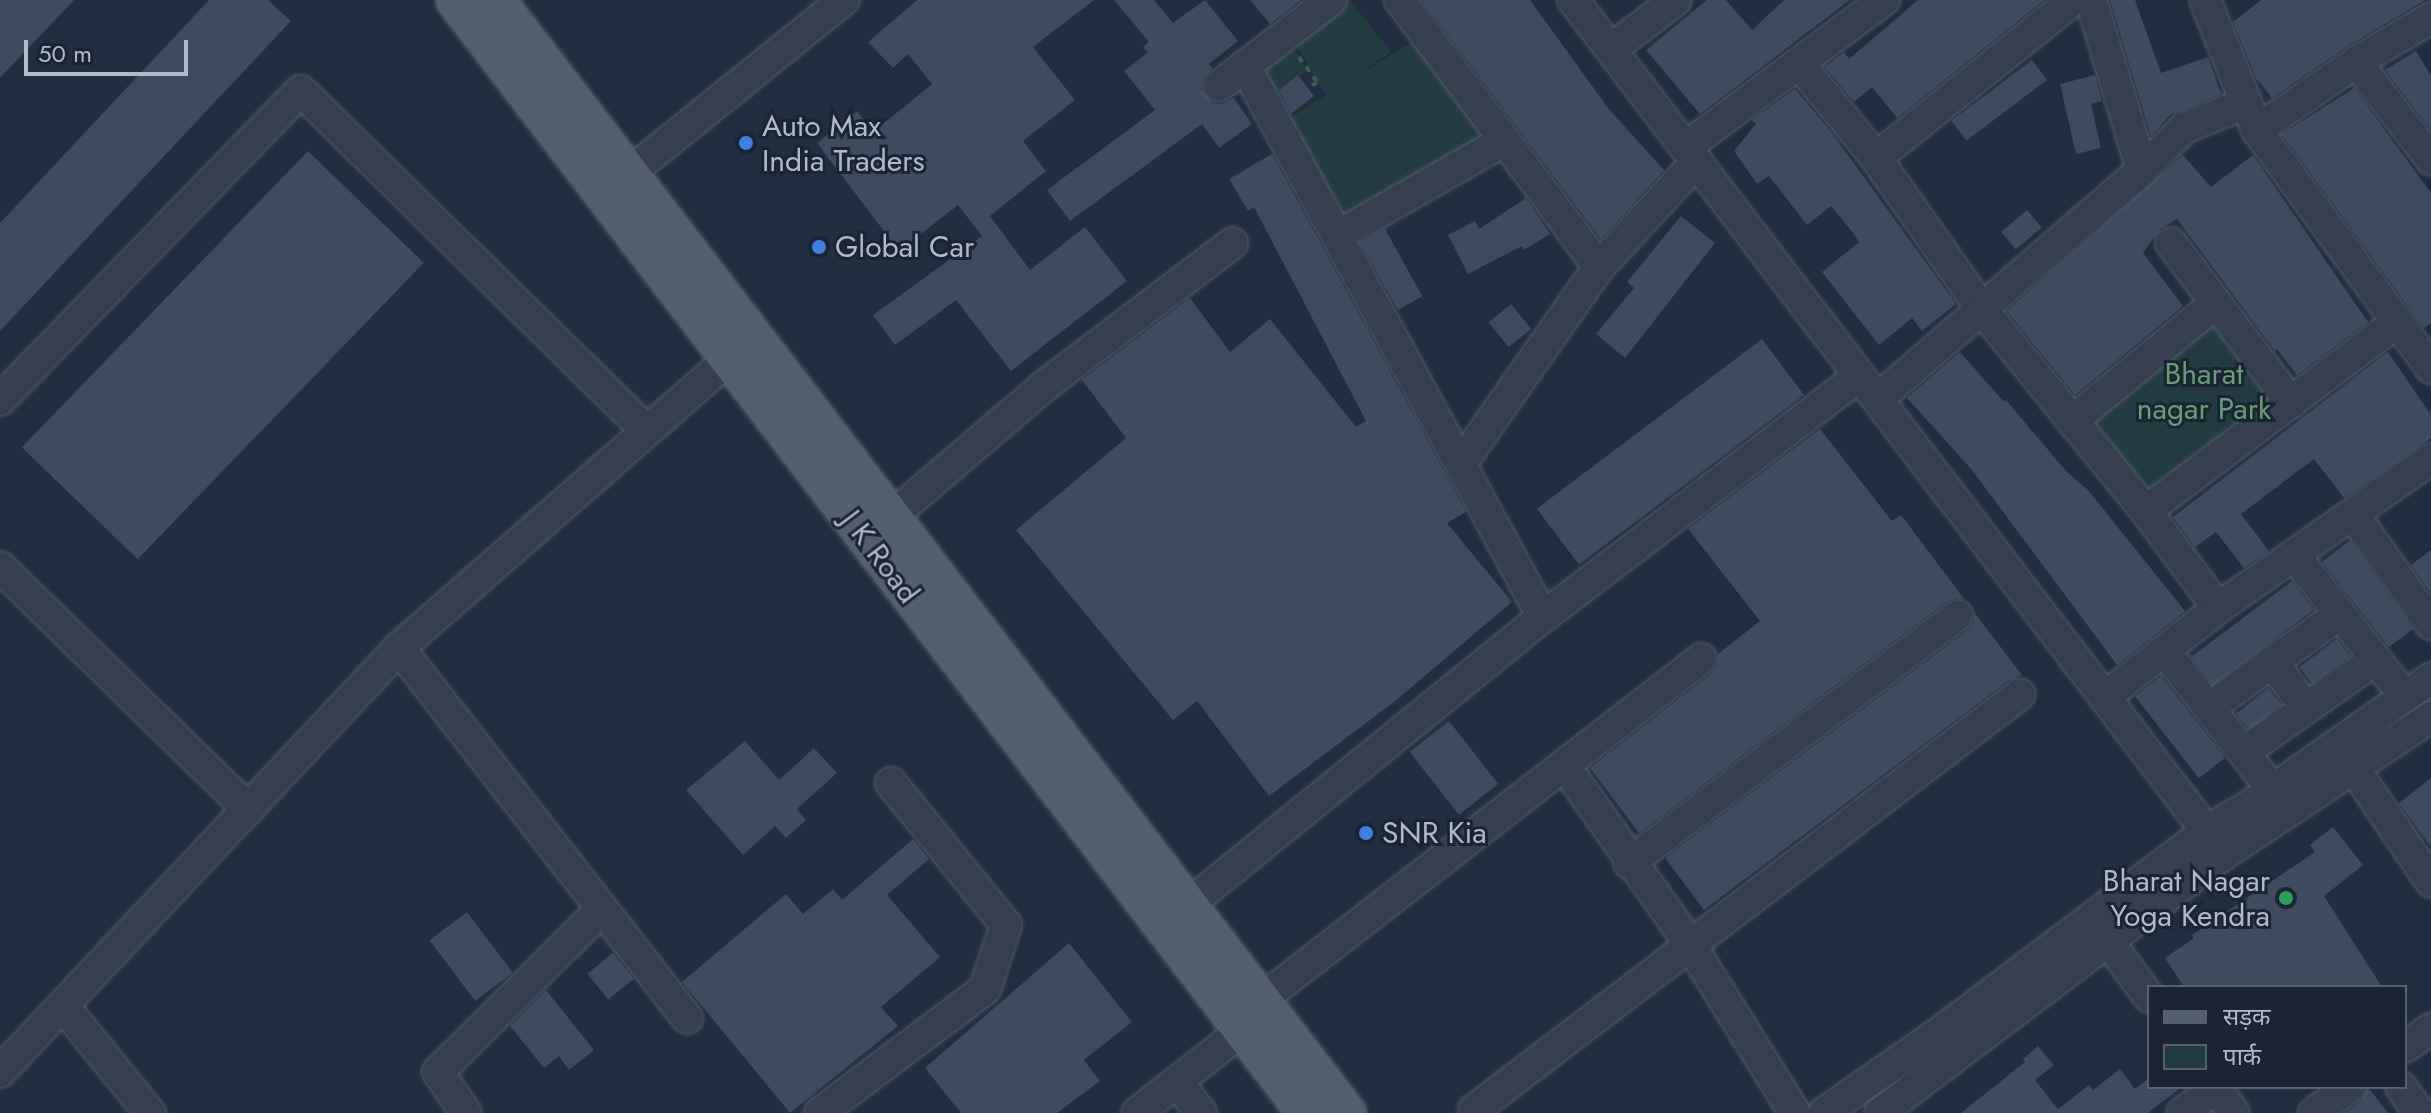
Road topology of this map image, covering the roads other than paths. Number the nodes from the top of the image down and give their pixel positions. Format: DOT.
graph roads {
  1 [pos="455,0"];
  2 [pos="496,0"];
  3 [pos="844,0"];
  4 [pos="1331,0"];
  5 [pos="1400,0"];
  6 [pos="1573,0"];
  7 [pos="1676,0"];
  8 [pos="1884,0"];
  9 [pos="2073,0"];
  10 [pos="2091,0"];
  11 [pos="2210,2"];
  12 [pos="2431,18"];
  13 [pos="1611,49"];
  14 [pos="2356,62"];
  15 [pos="1800,65"];
  16 [pos="1245,66"];
  17 [pos="1219,86"];
  18 [pos="2252,116"];
  19 [pos="1505,140"];
  20 [pos="1691,154"];
  21 [pos="1876,158"];
  22 [pos="2431,159"];
  23 [pos="2142,170"];
  24 [pos="616,184"];
  25 [pos="1337,236"];
  26 [pos="1233,243"];
  27 [pos="2171,243"];
  28 [pos="1599,267"];
  29 [pos="2216,303"];
  30 [pos="1981,308"];
  31 [pos="2398,322"];
  32 [pos="741,348"];
  33 [pos="2431,368"];
  34 [pos="1858,377"];
  35 [pos="1879,398"];
  36 [pos="0,400"];
  37 [pos="2291,403"];
  38 [pos="2072,421"];
  39 [pos="646,430"];
  40 [pos="2431,459"];
  41 [pos="1461,464"];
  42 [pos="2146,511"];
  43 [pos="2353,514"];
  44 [pos="891,517"];
  45 [pos="2294,555"];
  46 [pos="0,567"];
  47 [pos="2218,608"];
  48 [pos="2340,614"];
  49 [pos="1957,616"];
  50 [pos="1543,617"];
  51 [pos="2431,624"];
  52 [pos="399,648"];
  53 [pos="2164,650"];
  54 [pos="1701,659"];
  55 [pos="2376,659"];
  56 [pos="2272,662"];
  57 [pos="2431,678"];
  58 [pos="2020,694"];
  59 [pos="2105,697"];
  60 [pos="2405,697"];
  61 [pos="2209,708"];
  62 [pos="2306,708"];
  63 [pos="2431,717"];
  64 [pos="2244,752"];
  65 [pos="1564,765"];
  66 [pos="2355,770"];
  67 [pos="891,783"];
  68 [pos="2272,789"];
  69 [pos="248,809"];
  70 [pos="2216,842"];
  71 [pos="1629,863"];
  72 [pos="2431,882"];
  73 [pos="602,909"];
  74 [pos="1189,924"];
  75 [pos="2108,941"];
  76 [pos="1689,943"];
  77 [pos="2147,994"];
  78 [pos="63,1006"];
  79 [pos="1257,1013"];
  80 [pos="687,1018"];
  81 [pos="2431,1029"];
  82 [pos="2407,1046"];
  83 [pos="0,1072"];
  84 [pos="1177,1082"];
  85 [pos="2214,1089"];
  86 [pos="2216,1089"];
  87 [pos="2347,1089"];
  88 [pos="2402,1089"];
  89 [pos="1474,1110"];
  90 [pos="150,1113"];
  91 [pos="466,1113"];
  92 [pos="820,1113"];
  93 [pos="1137,1113"];
  94 [pos="1201,1113"];
  95 [pos="1306,1113"];
  96 [pos="1347,1113"];
  97 [pos="1795,1113"];
  98 [pos="1824,1113"];
  99 [pos="1880,1113"];
  100 [pos="2182,1113"];
  101 [pos="2234,1113"];
  102 [pos="2314,1113"];
  103 [pos="2419,1113"];
  1 -- 24 [label="main road, J K Road"];
  2 -- 24 [label="main road, J K Road"];
  3 -- 24 [label="street"];
  4 -- 16 [label="street"];
  5 -- 19 [label="street"];
  6 -- 13 [label="street"];
  7 -- 13 [label="street"];
  8 -- 15 [label="street"];
  9 -- 21 [label="street"];
  10 -- 23 [label="street"];
  11 -- 18 [label="street"];
  12 -- 14 [label="street"];
  13 -- 20 [label="street"];
  14 -- 18 [label="street"];
  14 -- 22 [label="street"];
  15 -- 20 [label="street"];
  15 -- 21 [label="street"];
  16 -- 17 [label="street"];
  16 -- 25 [label="street"];
  18 -- 23 [label="street"];
  18 -- 31 [label="street"];
  19 -- 25 [label="street"];
  19 -- 28 [label="street"];
  20 -- 28 [label="street"];
  20 -- 34 [label="street"];
  21 -- 30 [label="street"];
  23 -- 30 [label="street"];
  24 -- 32 [label="main road, J K Road"];
  25 -- 41 [label="street"];
  26 -- 44 [label="street"];
  27 -- 29 [label="street"];
  28 -- 41 [label="street"];
  29 -- 37 [label="street"];
  29 -- 38 [label="street"];
  30 -- 35 [label="street"];
  30 -- 38 [label="street"];
  31 -- 33 [label="street"];
  31 -- 37 [label="street"];
  32 -- 39 [label="street"];
  32 -- 44 [label="main road, J K Road"];
  32 -- 74 [label="main road, J K Road"];
  34 -- 35 [label="street"];
  34 -- 50 [label="street"];
  35 -- 59 [label="street"];
  36 -- 39 [label="street"];
  37 -- 42 [label="street"];
  38 -- 42 [label="street"];
  39 -- 52 [label="street"];
  40 -- 43 [label="street"];
  41 -- 50 [label="street"];
  42 -- 47 [label="street"];
  43 -- 45 [label="street"];
  43 -- 51 [label="street"];
  44 -- 74 [label="main road, J K Road"];
  45 -- 47 [label="street"];
  45 -- 48 [label="street"];
  46 -- 69 [label="street"];
  47 -- 53 [label="street"];
  48 -- 55 [label="street"];
  48 -- 56 [label="street"];
  49 -- 71 [label="street"];
  50 -- 74 [label="street"];
  52 -- 69 [label="street"];
  52 -- 73 [label="street"];
  53 -- 59 [label="street"];
  53 -- 61 [label="street"];
  54 -- 65 [label="street"];
  55 -- 60 [label="street"];
  55 -- 62 [label="street"];
  56 -- 61 [label="street"];
  56 -- 62 [label="street"];
  57 -- 60 [label="street"];
  58 -- 76 [label="street"];
  59 -- 70 [label="street"];
  60 -- 68 [label="street"];
  61 -- 64 [label="street"];
  62 -- 64 [label="street"];
  63 -- 66 [label="street"];
  64 -- 68 [label="street"];
  65 -- 71 [label="street"];
  65 -- 79 [label="street"];
  66 -- 70 [label="street"];
  66 -- 72 [label="street"];
  67 -- 92 [label="street"];
  68 -- 70 [label="street"];
  69 -- 78 [label="street"];
  70 -- 75 [label="street"];
  70 -- 98 [label="street"];
  71 -- 76 [label="street"];
  73 -- 80 [label="street"];
  73 -- 91 [label="street"];
  74 -- 79 [label="main road, J K Road"];
  75 -- 77 [label="street"];
  75 -- 99 [label="street"];
  76 -- 89 [label="street"];
  76 -- 97 [label="street"];
  78 -- 83 [label="street"];
  78 -- 90 [label="street"];
  79 -- 84 [label="street"];
  79 -- 95 [label="main road, J K Road"];
  79 -- 96 [label="main road, J K Road"];
  81 -- 82 [label="street"];
  84 -- 93 [label="street"];
  84 -- 94 [label="street"];
  85 -- 100 [label="street"];
  86 -- 101 [label="street"];
  87 -- 102 [label="street"];
  88 -- 103 [label="street"];
}
